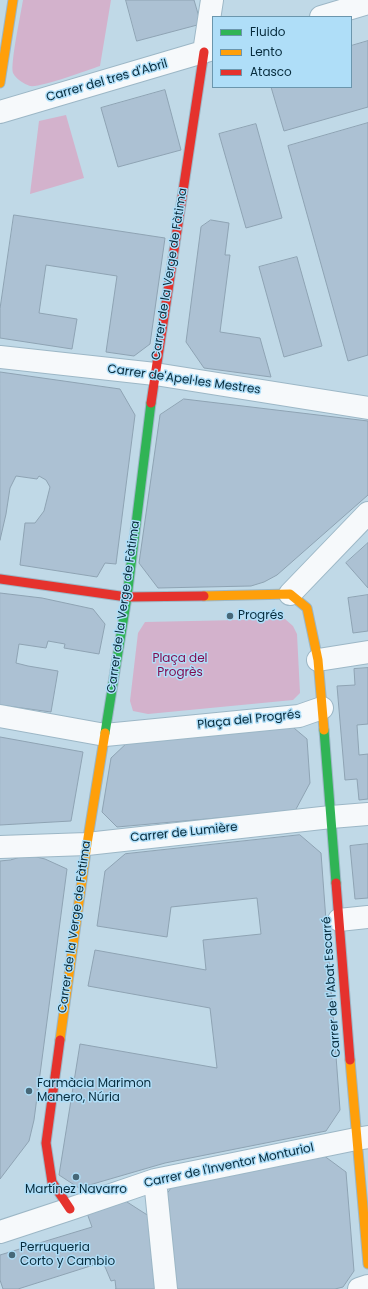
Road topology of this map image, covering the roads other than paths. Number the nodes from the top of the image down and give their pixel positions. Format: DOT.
graph roads {
  1 [pos="13,0"];
  2 [pos="212,0"];
  3 [pos="368,3"];
  4 [pos="324,16"];
  5 [pos="209,51"];
  6 [pos="0,83"];
  7 [pos="0,112"];
  8 [pos="0,357"];
  9 [pos="155,374"];
  10 [pos="368,408"];
  11 [pos="368,513"];
  12 [pos="0,579"];
  13 [pos="290,594"];
  14 [pos="127,597"];
  15 [pos="368,652"];
  16 [pos="318,660"];
  17 [pos="322,708"];
  18 [pos="0,716"];
  19 [pos="105,735"];
  20 [pos="368,814"];
  21 [pos="331,817"];
  22 [pos="87,844"];
  23 [pos="0,847"];
  24 [pos="368,917"];
  25 [pos="339,920"];
  26 [pos="362,1138"];
  27 [pos="155,1180"];
  28 [pos="70,1209"];
  29 [pos="0,1232"];
  30 [pos="368,1264"];
  31 [pos="368,1286"];
  32 [pos="166,1289"];
  33 [pos="359,1289"];
  1 -- 6 [label="street"];
  2 -- 5 [label="street, Carrer de la Verge de Fàtima"];
  3 -- 4 [label="street"];
  5 -- 7 [label="street, Carrer del tres d'Abril"];
  5 -- 9 [label="street, Carrer de la Verge de Fàtima"];
  8 -- 9 [label="street, Carrer de'Apel·les Mestres"];
  9 -- 10 [label="street, Carrer de'Apel·les Mestres"];
  9 -- 14 [label="street, Carrer de la Verge de Fàtima"];
  11 -- 13 [label="street"];
  12 -- 14 [label="street"];
  13 -- 14 [label="street"];
  13 -- 16 [label="street"];
  14 -- 19 [label="street, Carrer de la Verge de Fàtima"];
  15 -- 16 [label="street"];
  16 -- 17 [label="street"];
  17 -- 19 [label="street, Plaça del Progrés"];
  17 -- 21 [label="street, Carrer de l'Abat Escarré"];
  18 -- 19 [label="street, Plaça del Progrés"];
  19 -- 22 [label="street, Carrer de la Verge de Fàtima"];
  20 -- 21 [label="street, Carrer de Lumière"];
  21 -- 22 [label="street, Carrer de Lumière"];
  21 -- 25 [label="street, Carrer de l'Abat Escarré"];
  22 -- 23 [label="street, Carrer de Lumière"];
  22 -- 28 [label="street, Carrer de la Verge de Fàtima"];
  24 -- 25 [label="street"];
  25 -- 26 [label="street, Carrer de l'Abat Escarré"];
  26 -- 27 [label="street, Carrer de l'Inventor Monturiol"];
  26 -- 30 [label="street, Carrer de l'Abat Escarré"];
  27 -- 28 [label="street, Carrer de l'Inventor Monturiol"];
  27 -- 32 [label="street"];
  28 -- 29 [label="street, Carrer de l'Inventor Monturiol"];
  31 -- 33 [label="street"];
}
